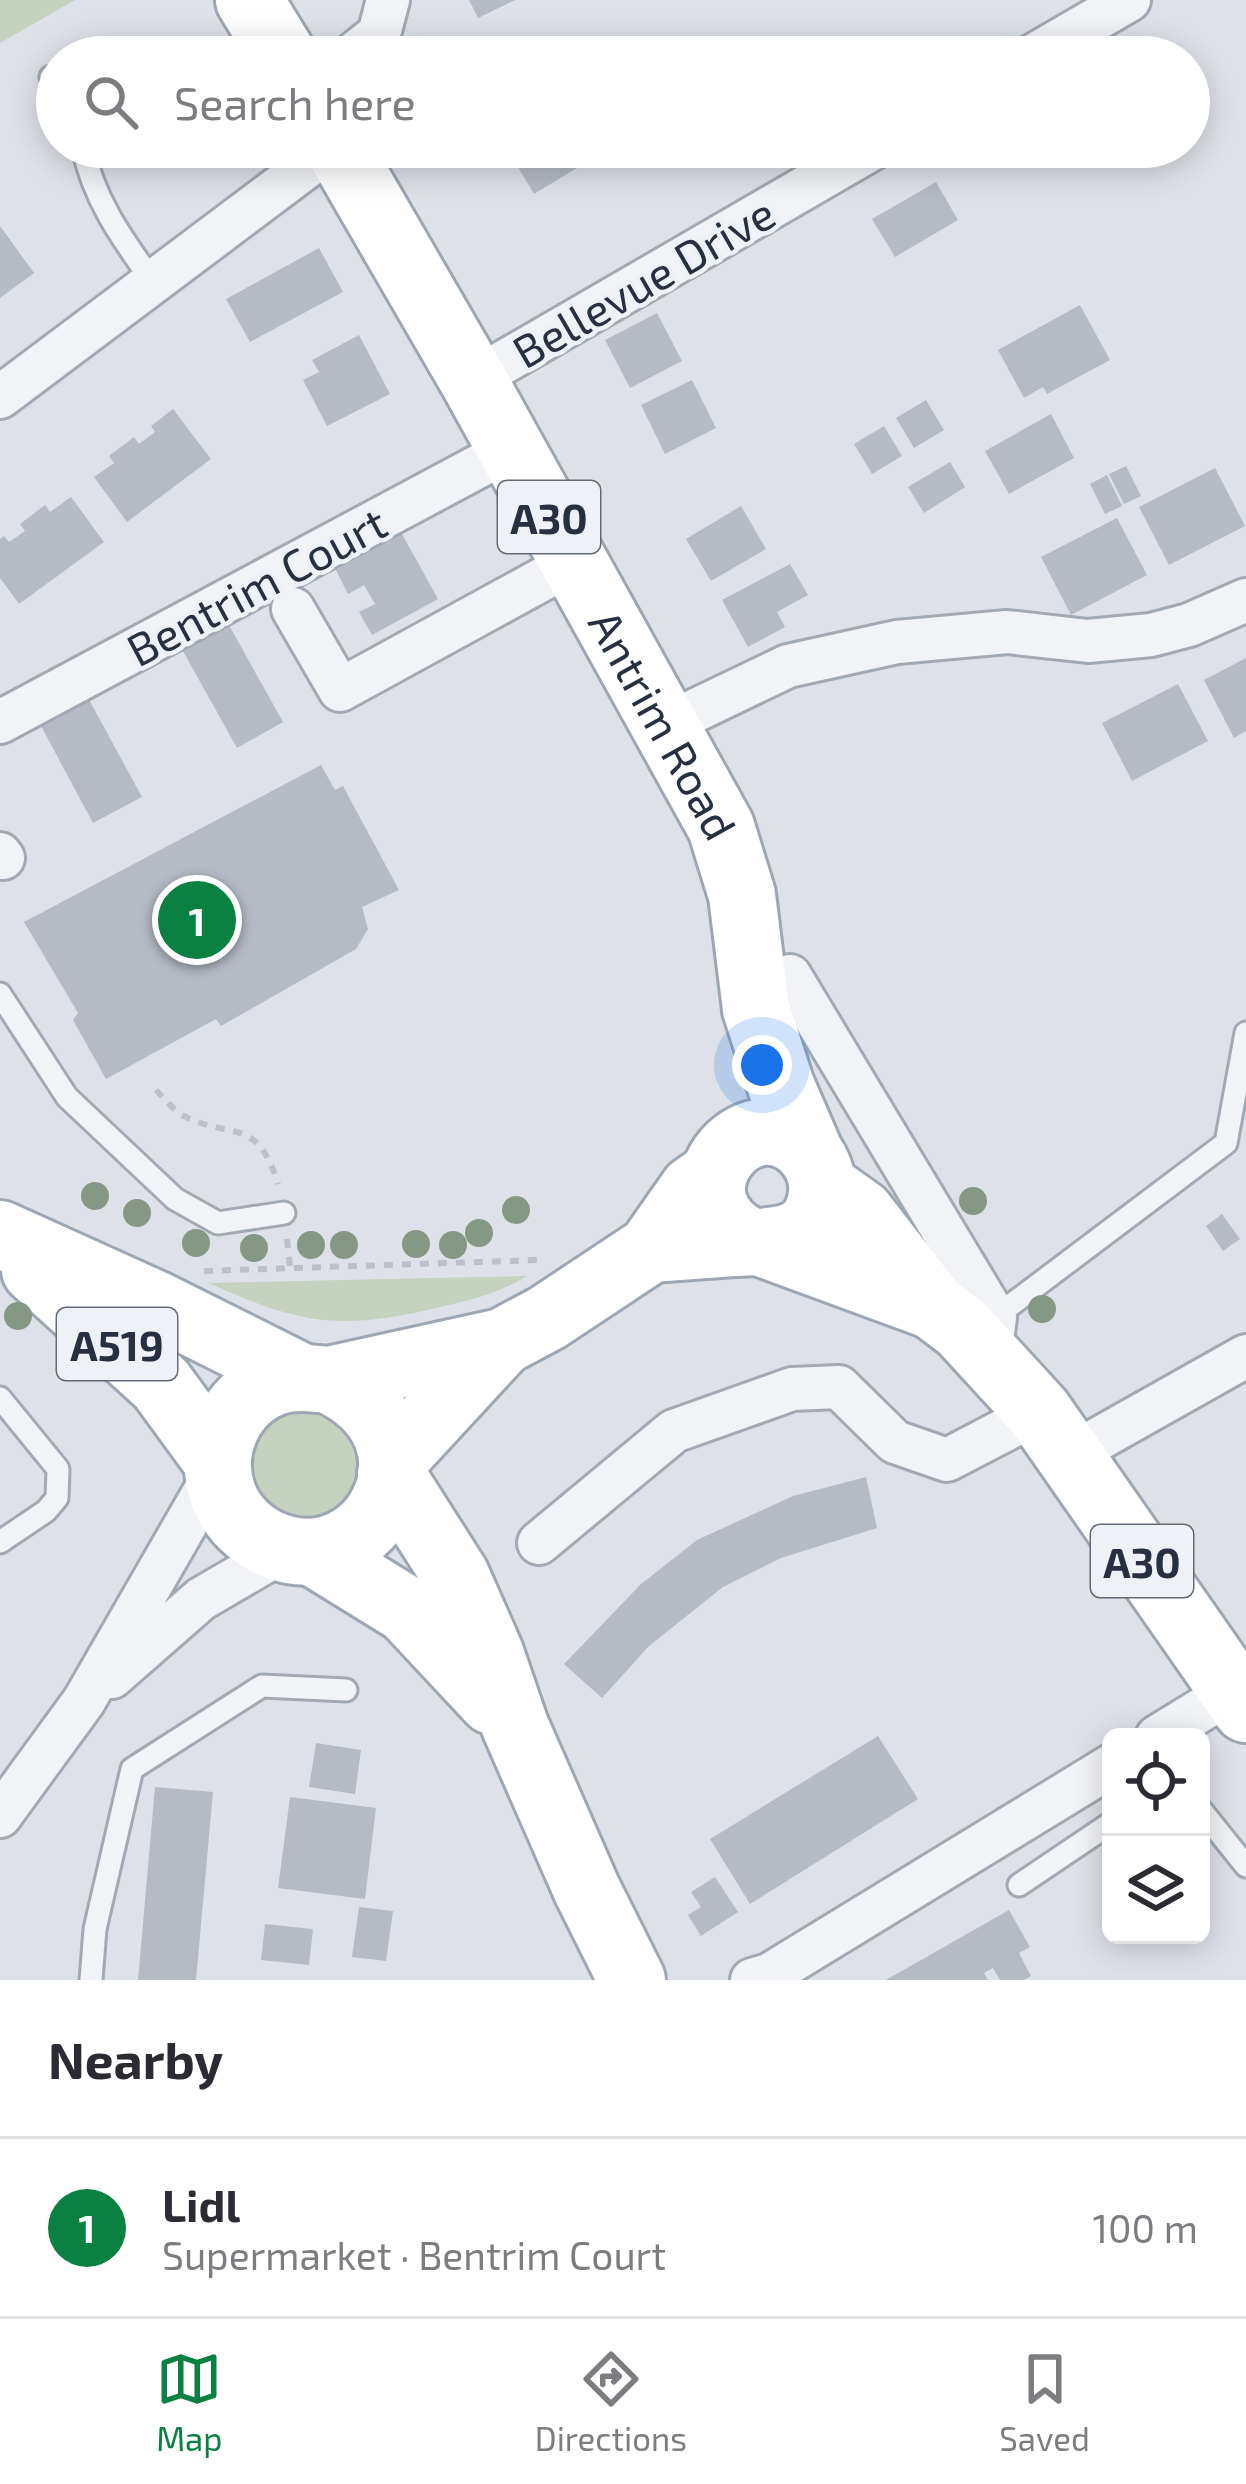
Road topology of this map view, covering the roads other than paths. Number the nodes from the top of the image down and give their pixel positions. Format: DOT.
graph roads {
  1 [pos="249,0"];
  2 [pos="388,0"];
  3 [pos="1130,0"];
  4 [pos="271,36"];
  5 [pos="376,36"];
  6 [pos="1067,36"];
  7 [pos="87,168"];
  8 [pos="308,168"];
  9 [pos="348,168"];
  10 [pos="839,168"];
  11 [pos="153,282"];
  12 [pos="473,380"];
  13 [pos="0,397"];
  14 [pos="511,449"];
  15 [pos="574,562"];
  16 [pos="1246,600"];
  17 [pos="293,609"];
  18 [pos="0,722"];
  19 [pos="665,725"];
  20 [pos="773,992"];
  21 [pos="0,994"];
  22 [pos="1246,1033"];
  23 [pos="883,1130"];
  24 [pos="717,1166"];
  25 [pos="817,1169"];
  26 [pos="284,1213"];
  27 [pos="0,1238"];
  28 [pos="759,1243"];
  29 [pos="650,1249"];
  30 [pos="973,1327"];
  31 [pos="502,1342"];
  32 [pos="1246,1356"];
  33 [pos="315,1378"];
  34 [pos="0,1398"];
  35 [pos="1054,1434"];
  36 [pos="217,1466"];
  37 [pos="392,1467"];
  38 [pos="0,1542"];
  39 [pos="539,1543"];
  40 [pos="299,1551"];
  41 [pos="346,1690"];
  42 [pos="1239,1700"];
  43 [pos="84,1701"];
  44 [pos="515,1726"];
  45 [pos="1176,1728"];
  46 [pos="1102,1772"];
  47 [pos="1,1816"];
  48 [pos="1210,1821"];
  49 [pos="1102,1828"];
  50 [pos="1246,1867"];
  51 [pos="1019,1886"];
  52 [pos="91,1980"];
  53 [pos="632,1980"];
  54 [pos="752,1980"];
  1 -- 4 [label="main road"];
  2 -- 5 [label="street"];
  3 -- 6 [label="street"];
  7 -- 11 [label="lane"];
  8 -- 11 [label="street"];
  9 -- 12 [label="main road, Antrim Road / A30"];
  10 -- 12 [label="street, Bellevue Drive"];
  11 -- 13 [label="street"];
  12 -- 14 [label="main road, Antrim Road / A30"];
  14 -- 15 [label="main road, Antrim Road / A30"];
  14 -- 18 [label="street, Bentrim Court"];
  15 -- 17 [label="street, Bentrim Court"];
  15 -- 19 [label="main road, Antrim Road / A30"];
  16 -- 19 [label="street"];
  19 -- 20 [label="main road, Antrim Road / A30"];
  20 -- 23 [label="street"];
  20 -- 24 [label="main road, Antrim Road / A30"];
  20 -- 25 [label="main road, Antrim Road / A30"];
  21 -- 26 [label="lane"];
  22 -- 30 [label="lane"];
  23 -- 25 [label="street"];
  23 -- 30 [label="street"];
  24 -- 25 [label="main road, A30"];
  24 -- 28 [label="main road, A30"];
  24 -- 29 [label="main road, A30"];
  25 -- 28 [label="main road, A30"];
  25 -- 30 [label="main road, Antrim Road / A30"];
  27 -- 33 [label="main road, A519"];
  27 -- 36 [label="main road, A519"];
  28 -- 29 [label="main road, A30"];
  28 -- 30 [label="main road, Antrim Road / A30"];
  29 -- 31 [label="main road, A30"];
  30 -- 35 [label="main road, Antrim Road / A30"];
  31 -- 33 [label="main road, A30"];
  31 -- 37 [label="main road, A30"];
  32 -- 35 [label="street"];
  33 -- 36 [label="main road, A519"];
  33 -- 37 [label="main road, A519"];
  34 -- 38 [label="lane"];
  35 -- 39 [label="street"];
  35 -- 42 [label="main road, Antrim Road / A30"];
  36 -- 40 [label="main road, A519"];
  36 -- 43 [label="street"];
  37 -- 40 [label="main road"];
  37 -- 44 [label="main road, A519"];
  40 -- 43 [label="street"];
  40 -- 44 [label="main road, A519"];
  41 -- 52 [label="lane"];
  42 -- 45 [label="street"];
  43 -- 47 [label="street"];
  44 -- 53 [label="main road, A519"];
  46 -- 54 [label="street"];
  48 -- 50 [label="lane"];
  49 -- 51 [label="lane"];
}
